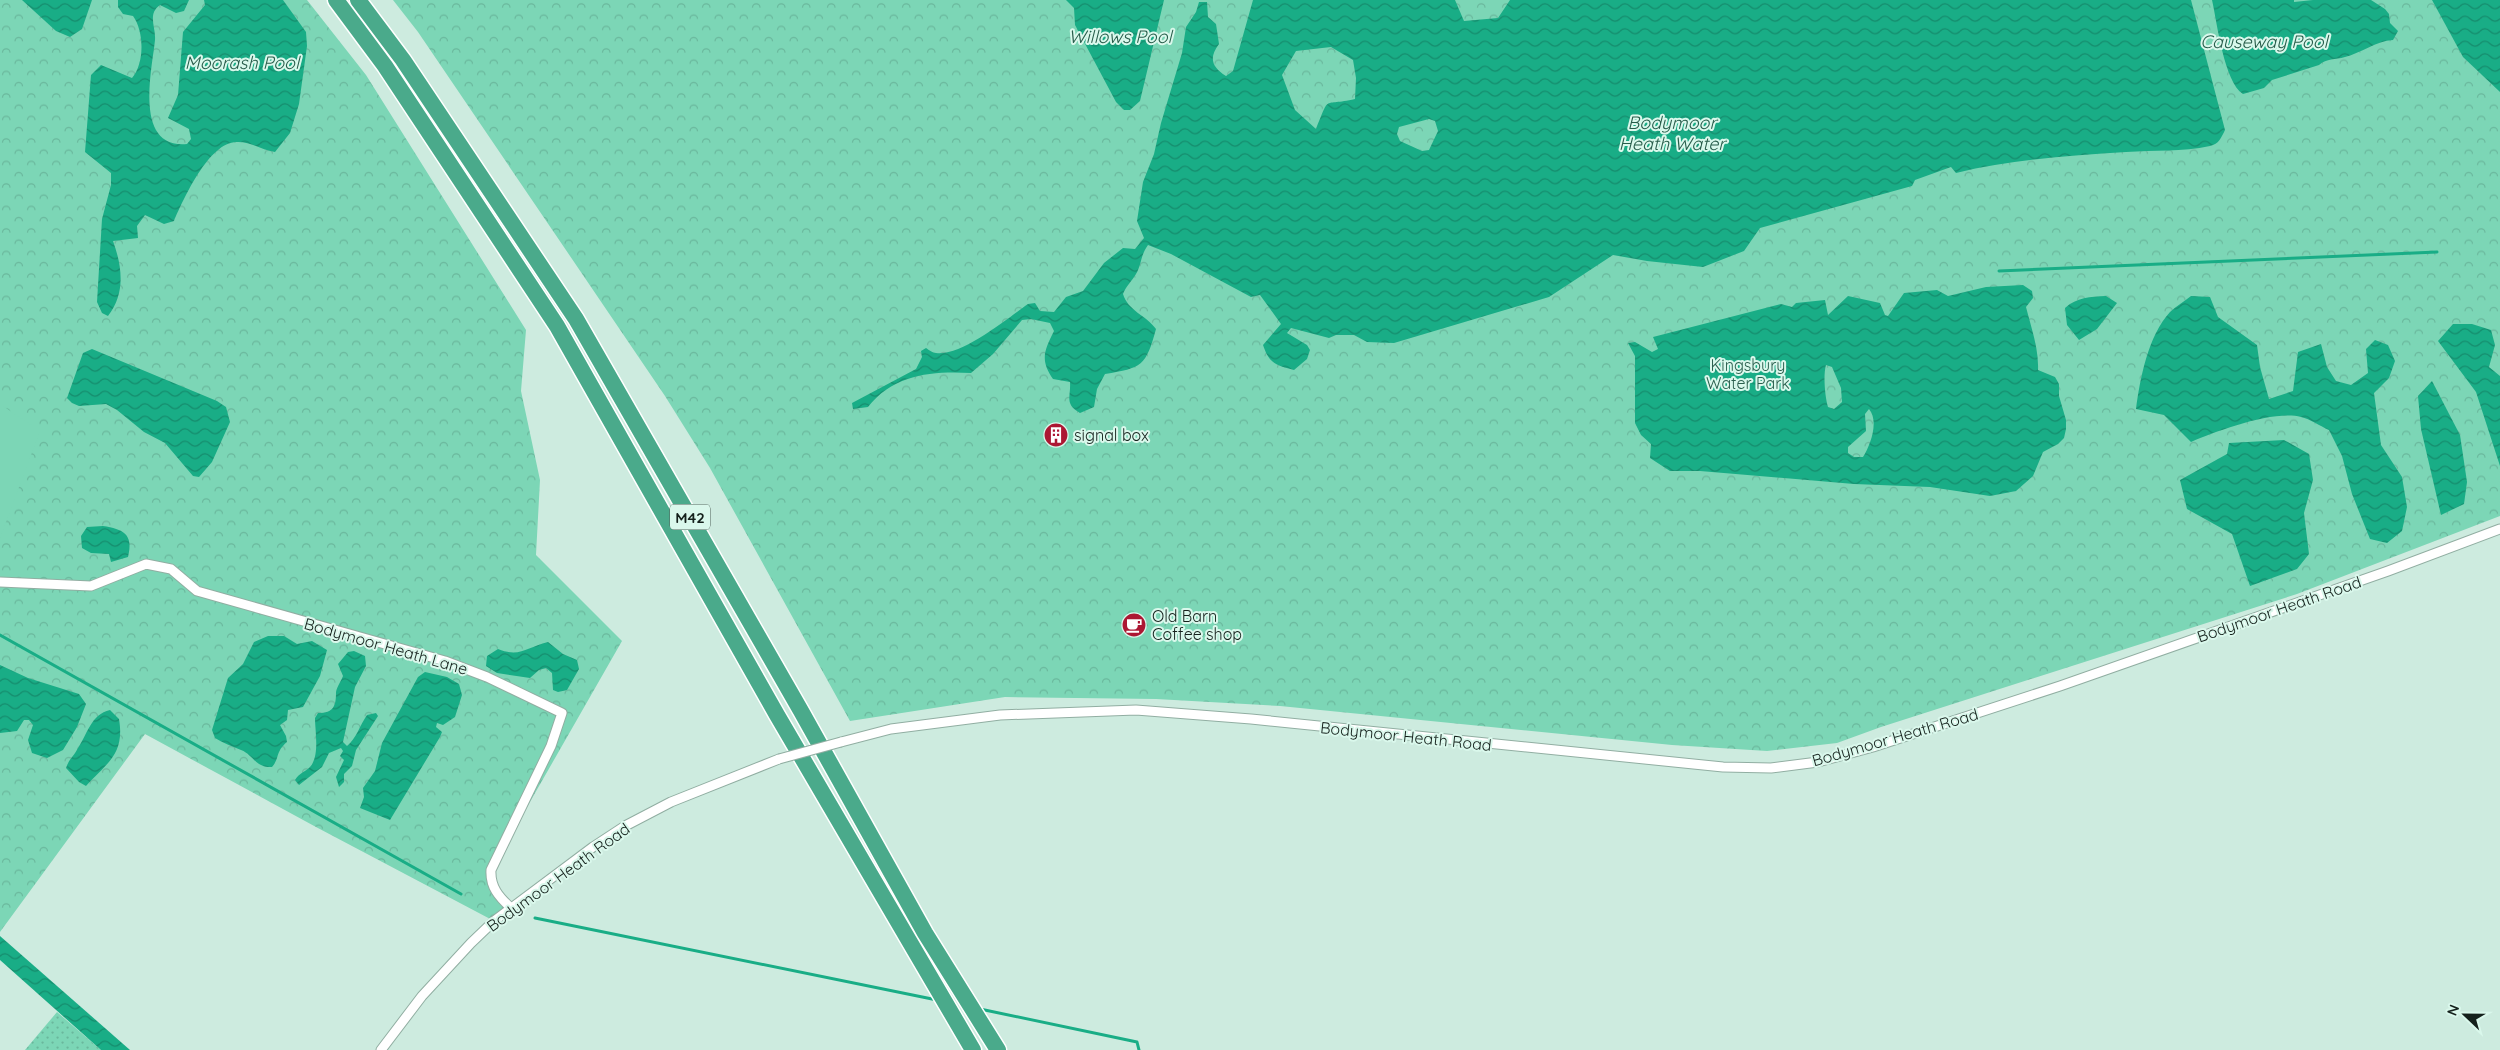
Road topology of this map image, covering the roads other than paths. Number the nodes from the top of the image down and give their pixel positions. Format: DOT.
graph roads {
  1 [pos="336,0"];
  2 [pos="358,0"];
  3 [pos="2500,529"];
  4 [pos="0,582"];
  5 [pos="511,908"];
  6 [pos="381,1050"];
  7 [pos="973,1050"];
  8 [pos="998,1050"];
  1 -- 7 [label="highway, M42"];
  2 -- 8 [label="highway, M42"];
  3 -- 5 [label="street, Bodymoor Heath Road, bridge"];
  4 -- 5 [label="street, Bodymoor Heath Lane"];
  5 -- 6 [label="street, Bodymoor Heath Road"];
}
